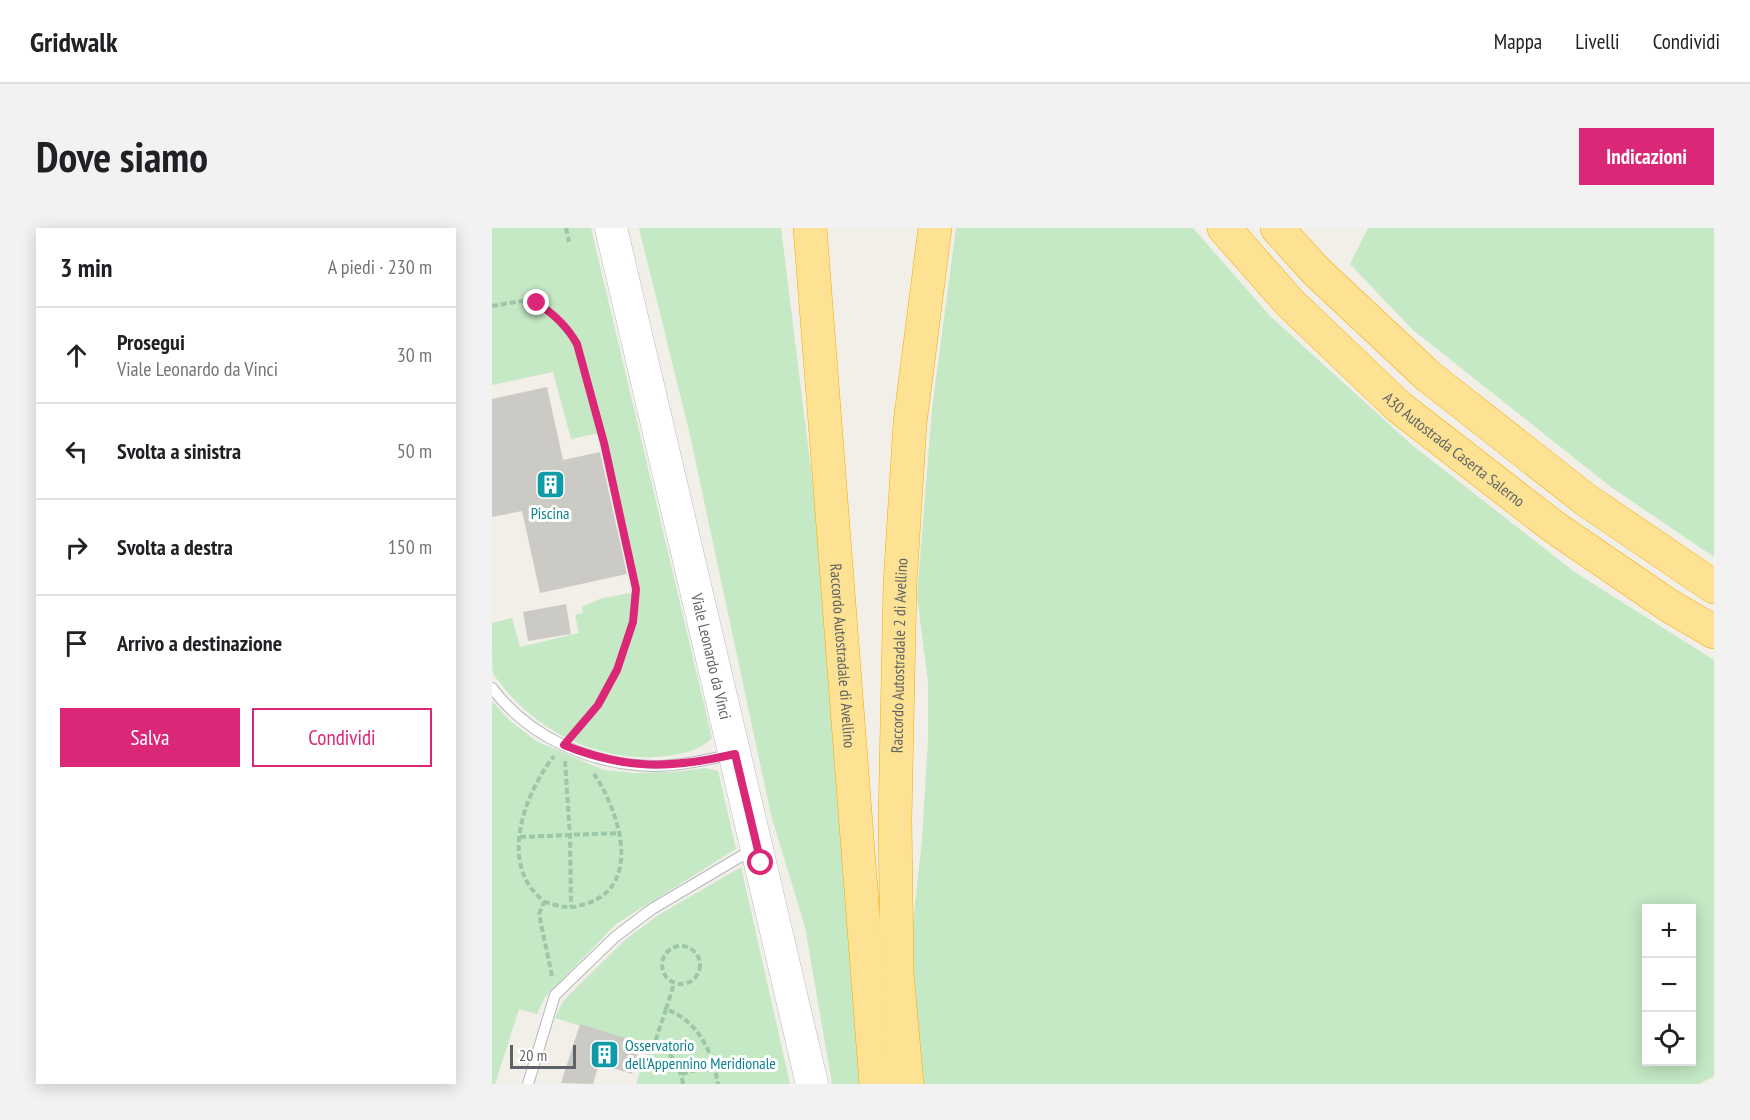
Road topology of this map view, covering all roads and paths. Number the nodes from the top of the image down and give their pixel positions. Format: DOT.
graph roads {
  1 [pos="566,228"];
  2 [pos="611,228"];
  3 [pos="793,228"];
  4 [pos="810,228"];
  5 [pos="935,228"];
  6 [pos="1224,228"];
  7 [pos="1277,228"];
  8 [pos="569,242"];
  9 [pos="492,306"];
  10 [pos="833,526"];
  11 [pos="1714,586"];
  12 [pos="1714,632"];
  13 [pos="492,688"];
  14 [pos="564,745"];
  15 [pos="735,754"];
  16 [pos="592,771"];
  17 [pos="620,833"];
  18 [pos="570,836"];
  19 [pos="520,837"];
  20 [pos="757,846"];
  21 [pos="544,902"];
  22 [pos="572,908"];
  23 [pos="674,983"];
  24 [pos="555,995"];
  25 [pos="666,1009"];
  26 [pos="714,1065"];
  27 [pos="682,1074"];
  28 [pos="528,1084"];
  29 [pos="683,1084"];
  30 [pos="718,1084"];
  31 [pos="812,1084"];
  32 [pos="876,1084"];
  33 [pos="907,1084"];
  1 -- 8 [label="path"];
  2 -- 15 [label="street, Viale Leonardo da Vinci"];
  3 -- 10 [label="highway"];
  4 -- 10 [label="highway, Raccordo Autostradale di Avellino"];
  5 -- 33 [label="highway, Raccordo Autostradale 2 di Avellino"];
  6 -- 12 [label="highway, A30 Autostrada Caserta Salerno"];
  7 -- 11 [label="highway"];
  9 -- 14 [label="path"];
  10 -- 32 [label="highway, Raccordo Autostradale di Avellino"];
  13 -- 14 [label="lane"];
  14 -- 15 [label="lane"];
  15 -- 20 [label="street, Viale Leonardo da Vinci"];
  16 -- 17 [label="path"];
  17 -- 18 [label="path"];
  17 -- 22 [label="path"];
  18 -- 19 [label="path"];
  18 -- 19 [label="path"];
  18 -- 22 [label="path"];
  19 -- 21 [label="path"];
  20 -- 24 [label="lane"];
  20 -- 31 [label="street, Viale Leonardo da Vinci"];
  21 -- 22 [label="path"];
  21 -- 24 [label="path"];
  23 -- 23 [label="path"];
  23 -- 25 [label="path"];
  24 -- 28 [label="lane"];
  25 -- 26 [label="path"];
  25 -- 27 [label="path"];
  26 -- 27 [label="path"];
  26 -- 30 [label="path"];
  27 -- 29 [label="path"];
}
